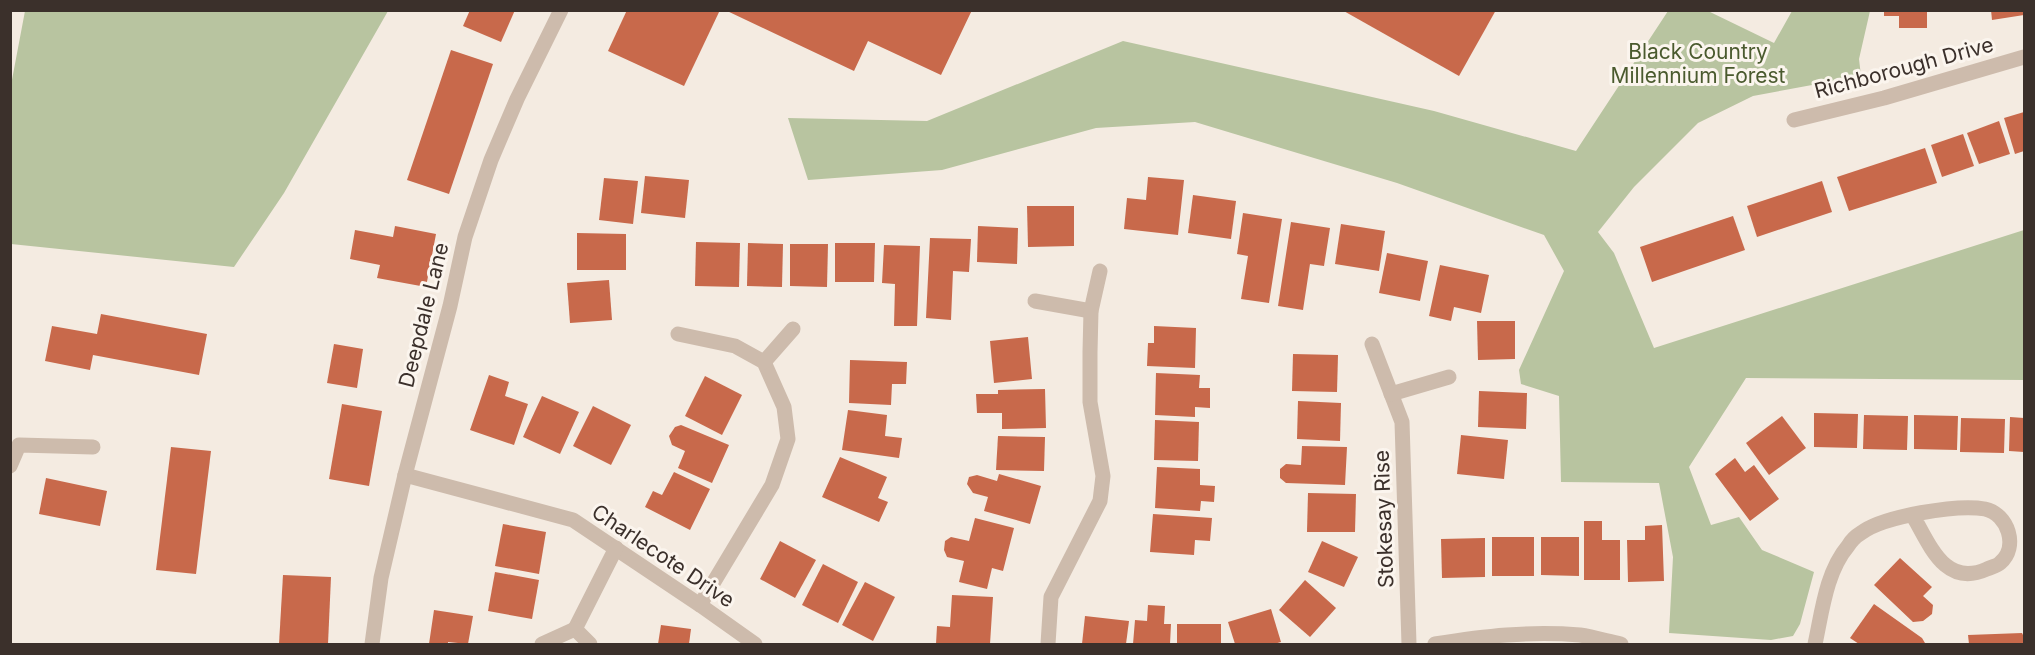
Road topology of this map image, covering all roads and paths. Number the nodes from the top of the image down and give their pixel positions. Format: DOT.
graph roads {
  1 [pos="561,10"];
  2 [pos="2025,57"];
  3 [pos="1794,120"];
  4 [pos="1100,271"];
  5 [pos="1035,301"];
  6 [pos="1091,311"];
  7 [pos="793,329"];
  8 [pos="678,334"];
  9 [pos="1372,344"];
  10 [pos="764,362"];
  11 [pos="1449,377"];
  12 [pos="1391,394"];
  13 [pos="93,447"];
  14 [pos="10,466"];
  15 [pos="405,475"];
  16 [pos="1913,516"];
  17 [pos="615,548"];
  18 [pos="700,605"];
  19 [pos="574,629"];
  20 [pos="372,645"];
  21 [pos="542,645"];
  22 [pos="590,645"];
  23 [pos="755,645"];
  24 [pos="1048,645"];
  25 [pos="1409,645"];
  26 [pos="1435,645"];
  27 [pos="1621,645"];
  28 [pos="1815,645"];
  1 -- 15 [label="street, Deepdale Lane"];
  2 -- 3 [label="street, Richborough Drive"];
  4 -- 6 [label="street"];
  5 -- 6 [label="street"];
  6 -- 24 [label="street"];
  7 -- 10 [label="street"];
  8 -- 10 [label="street"];
  9 -- 12 [label="street, Stokesay Rise"];
  10 -- 18 [label="street"];
  11 -- 12 [label="street"];
  12 -- 25 [label="street, Stokesay Rise"];
  13 -- 14 [label="street"];
  15 -- 17 [label="street, Charlecote Drive"];
  15 -- 20 [label="street, Deepdale Lane"];
  16 -- 16 [label="street"];
  16 -- 28 [label="street"];
  17 -- 18 [label="street, Charlecote Drive"];
  17 -- 19 [label="street"];
  18 -- 23 [label="street, Charlecote Drive"];
  19 -- 21 [label="street"];
  19 -- 22 [label="street"];
  26 -- 27 [label="street"];
}
